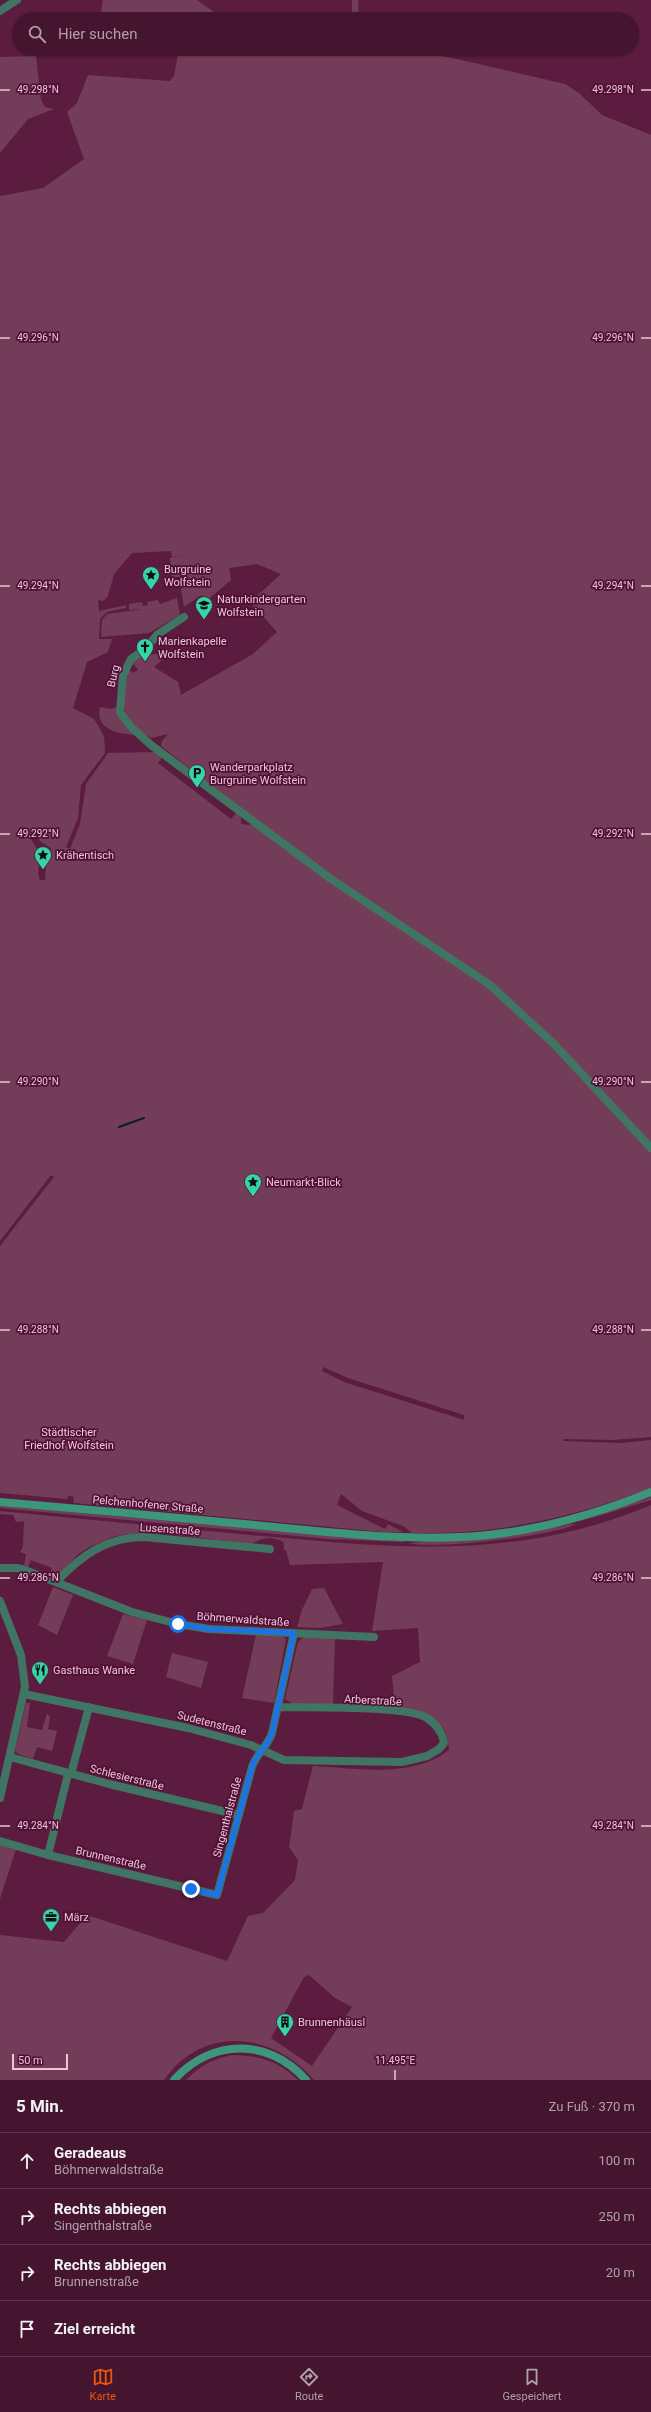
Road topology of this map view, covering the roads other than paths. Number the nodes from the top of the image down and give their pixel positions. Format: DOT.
graph roads {
  1 [pos="16,0"];
  2 [pos="0,11"];
  3 [pos="184,617"];
  4 [pos="651,1148"];
  5 [pos="651,1492"];
  6 [pos="0,1502"];
  7 [pos="270,1549"];
  8 [pos="0,1568"];
  9 [pos="57,1581"];
  10 [pos="0,1601"];
  11 [pos="294,1633"];
  12 [pos="374,1637"];
  13 [pos="24,1694"];
  14 [pos="89,1707"];
  15 [pos="279,1707"];
  16 [pos="262,1748"];
  17 [pos="439,1749"];
  18 [pos="10,1757"];
  19 [pos="69,1774"];
  20 [pos="2,1784"];
  21 [pos="0,1798"];
  22 [pos="239,1815"];
  23 [pos="0,1841"];
  24 [pos="48,1855"];
  25 [pos="217,1895"];
  26 [pos="174,2080"];
  27 [pos="306,2080"];
  1 -- 2 [label="street"];
  3 -- 4 [label="street, Burg"];
  5 -- 6 [label="main road, Pelchenhofener Straße"];
  7 -- 9 [label="street, Lusenstraße"];
  8 -- 9 [label="street, Böhmerwaldstraße"];
  9 -- 11 [label="street, Böhmerwaldstraße"];
  10 -- 13 [label="street"];
  11 -- 12 [label="street, Böhmerwaldstraße"];
  11 -- 15 [label="street, Singenthalstraße"];
  13 -- 14 [label="street, Sudetenstraße"];
  13 -- 18 [label="street"];
  14 -- 16 [label="street, Sudetenstraße"];
  14 -- 19 [label="street"];
  15 -- 16 [label="street, Singenthalstraße"];
  15 -- 17 [label="street, Arberstraße"];
  16 -- 17 [label="street, Sudetenstraße"];
  16 -- 22 [label="street, Singenthalstraße"];
  18 -- 19 [label="street, Schlesierstraße"];
  18 -- 20 [label="street"];
  19 -- 22 [label="street, Schlesierstraße"];
  19 -- 24 [label="street"];
  20 -- 21 [label="street"];
  22 -- 25 [label="street, Singenthalstraße"];
  23 -- 24 [label="street, Brunnenstraße"];
  24 -- 25 [label="street, Brunnenstraße"];
  26 -- 27 [label="main road"];
}
